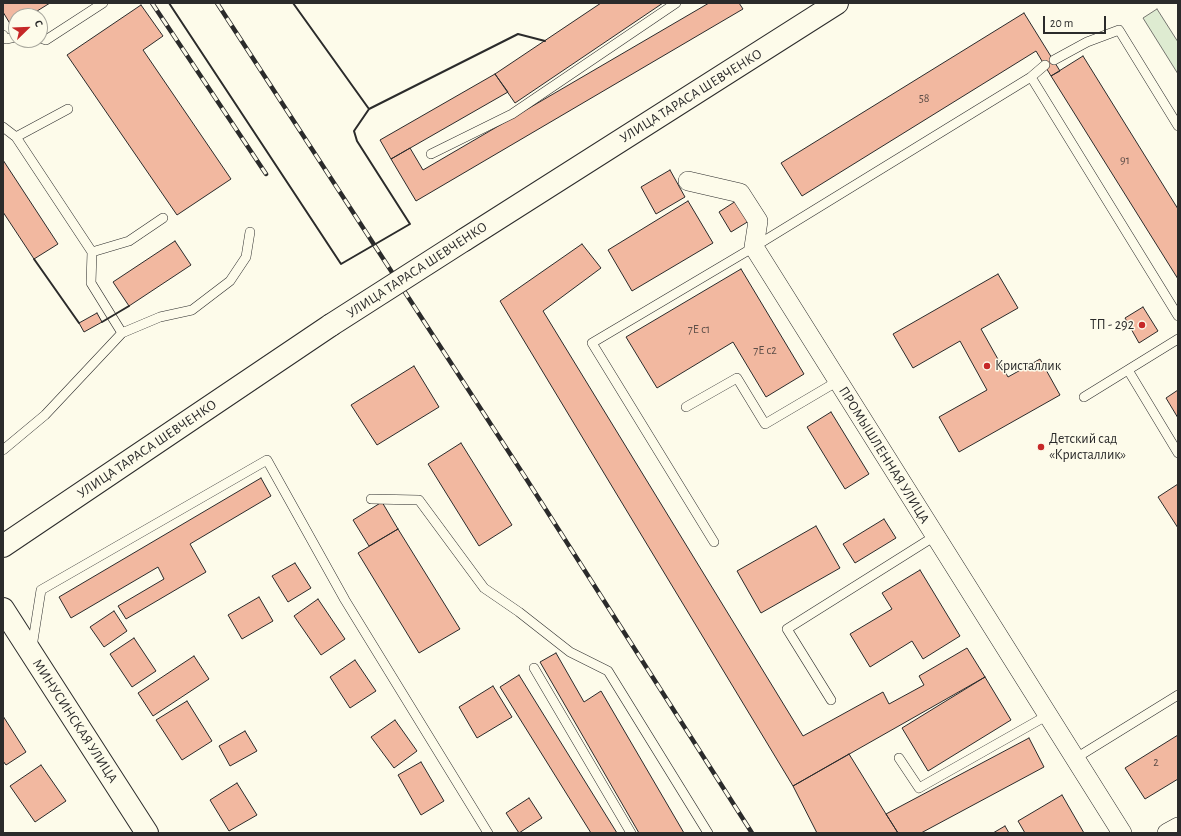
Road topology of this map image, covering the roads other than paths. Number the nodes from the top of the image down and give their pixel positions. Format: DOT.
graph roads {
  1 [pos="103,3"];
  2 [pos="676,3"];
  3 [pos="837,3"];
  4 [pos="48,39"];
  5 [pos="1054,60"];
  6 [pos="1045,65"];
  7 [pos="1031,77"];
  8 [pos="68,109"];
  9 [pos="1178,126"];
  10 [pos="3,127"];
  11 [pos="16,137"];
  12 [pos="431,154"];
  13 [pos="688,181"];
  14 [pos="163,218"];
  15 [pos="250,232"];
  16 [pos="754,247"];
  17 [pos="92,252"];
  18 [pos="1178,316"];
  19 [pos="122,333"];
  20 [pos="1178,339"];
  21 [pos="1128,370"];
  22 [pos="838,381"];
  23 [pos="1084,398"];
  24 [pos="686,407"];
  25 [pos="3,450"];
  26 [pos="1178,453"];
  27 [pos="371,499"];
  28 [pos="935,536"];
  29 [pos="714,542"];
  30 [pos="3,546"];
  31 [pos="3,609"];
  32 [pos="31,652"];
  33 [pos="534,668"];
  34 [pos="1178,695"];
  35 [pos="831,700"];
  36 [pos="1048,715"];
  37 [pos="900,758"];
  38 [pos="1076,758"];
  39 [pos="1178,827"];
  40 [pos="147,833"];
  41 [pos="488,833"];
  42 [pos="631,833"];
  43 [pos="708,833"];
  44 [pos="1122,833"];
  45 [pos="1167,833"];
  1 -- 4 [label="lane"];
  2 -- 12 [label="lane"];
  3 -- 30 [label="street, УЛИЦА ТАРАСА ШЕВЧЕНКО, bridge"];
  5 -- 9 [label="lane"];
  6 -- 7 [label="lane"];
  7 -- 16 [label="lane"];
  7 -- 18 [label="lane"];
  8 -- 11 [label="lane"];
  10 -- 11 [label="lane"];
  11 -- 17 [label="lane"];
  13 -- 16 [label="street"];
  14 -- 17 [label="lane"];
  15 -- 19 [label="lane"];
  16 -- 22 [label="street, ПРОМЫШЛЕННАЯ УЛИЦА"];
  16 -- 29 [label="lane"];
  17 -- 19 [label="lane"];
  19 -- 25 [label="lane"];
  20 -- 21 [label="lane"];
  21 -- 23 [label="lane"];
  21 -- 26 [label="lane"];
  22 -- 24 [label="lane"];
  22 -- 28 [label="street, ПРОМЫШЛЕННАЯ УЛИЦА"];
  27 -- 43 [label="lane"];
  28 -- 35 [label="lane"];
  28 -- 36 [label="street, ПРОМЫШЛЕННАЯ УЛИЦА"];
  31 -- 32 [label="street, МИНУСИНСКАЯ УЛИЦА"];
  32 -- 40 [label="street, МИНУСИНСКАЯ УЛИЦА"];
  32 -- 41 [label="lane"];
  33 -- 42 [label="lane"];
  34 -- 38 [label="lane"];
  36 -- 37 [label="lane"];
  36 -- 38 [label="street, ПРОМЫШЛЕННАЯ УЛИЦА"];
  38 -- 44 [label="street, ПРОМЫШЛЕННАЯ УЛИЦА"];
  39 -- 45 [label="street"];
}
